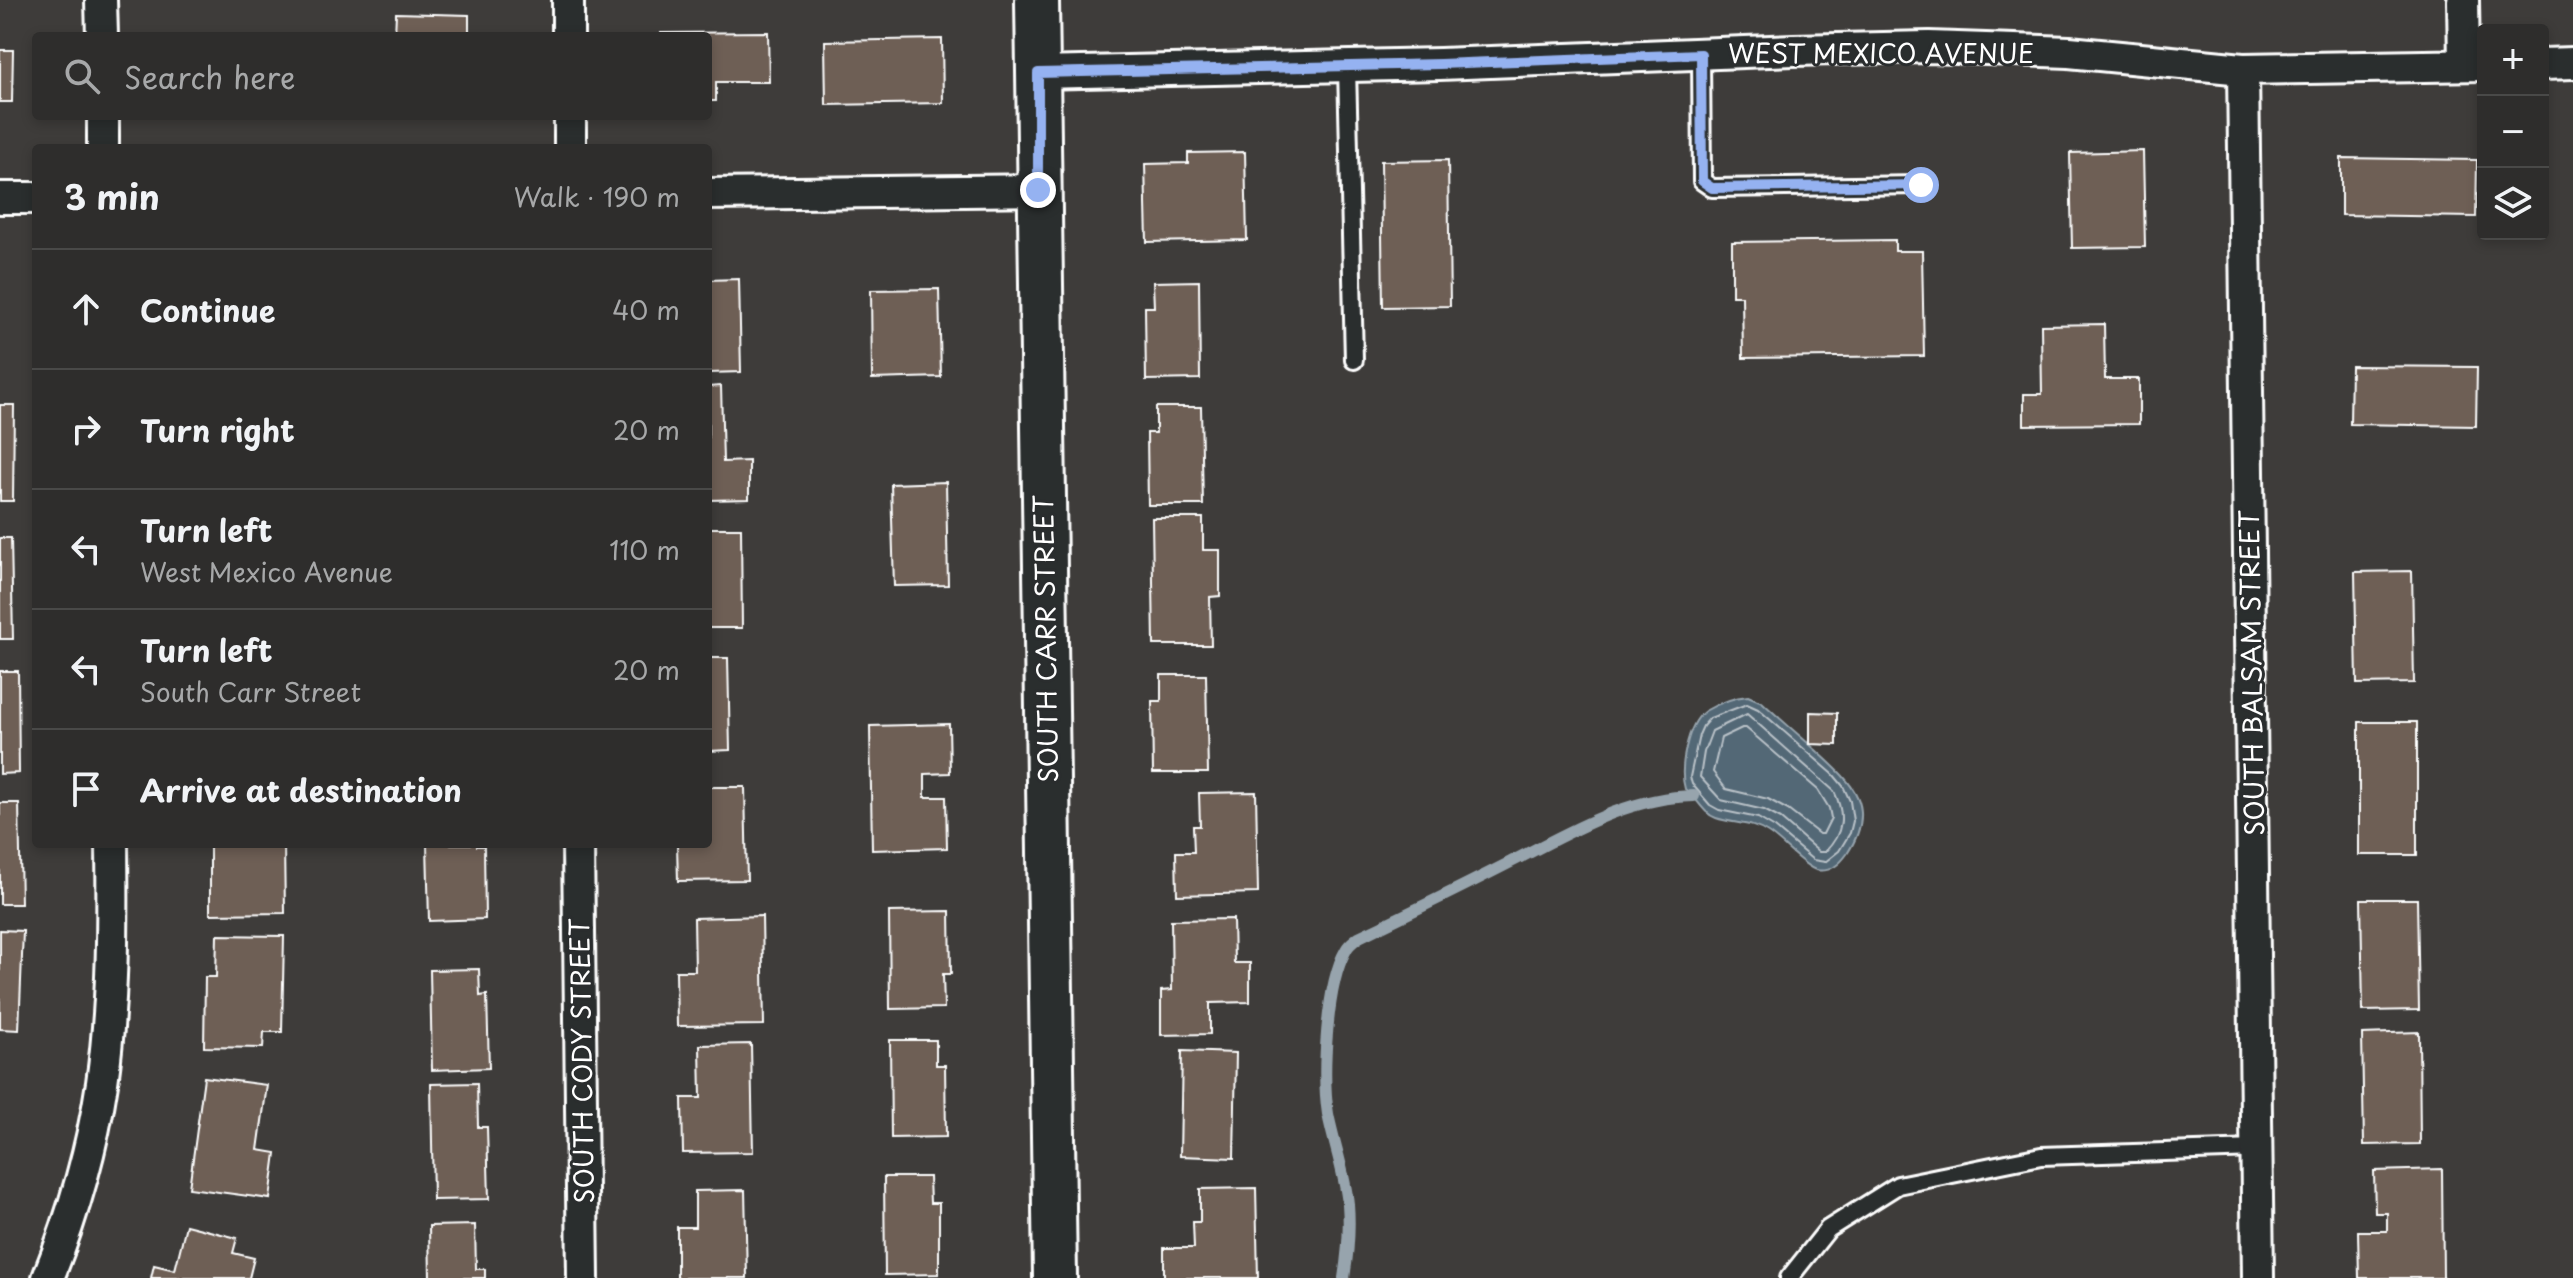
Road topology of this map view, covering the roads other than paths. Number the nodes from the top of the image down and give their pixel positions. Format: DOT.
graph roads {
  1 [pos="101,0"];
  2 [pos="568,0"];
  3 [pos="1037,0"];
  4 [pos="2463,0"];
  5 [pos="102,32"];
  6 [pos="568,32"];
  7 [pos="1701,54"];
  8 [pos="2573,63"];
  9 [pos="2549,64"];
  10 [pos="2474,65"];
  11 [pos="1347,67"];
  12 [pos="2243,69"];
  13 [pos="1038,73"];
  14 [pos="103,120"];
  15 [pos="570,120"];
  16 [pos="103,144"];
  17 [pos="570,144"];
  18 [pos="1921,185"];
  19 [pos="1038,190"];
  20 [pos="712,194"];
  21 [pos="0,198"];
  22 [pos="32,198"];
  23 [pos="1354,360"];
  24 [pos="112,848"];
  25 [pos="578,848"];
  26 [pos="2257,1149"];
  27 [pos="48,1278"];
  28 [pos="583,1278"];
  29 [pos="1055,1278"];
  30 [pos="1789,1278"];
  31 [pos="2258,1278"];
  1 -- 5 [label="street"];
  2 -- 6 [label="street"];
  3 -- 13 [label="street, SOUTH CARR STREET"];
  4 -- 10 [label="street"];
  7 -- 11 [label="street, WEST MEXICO AVENUE"];
  7 -- 12 [label="street, WEST MEXICO AVENUE"];
  7 -- 18 [label="lane"];
  8 -- 9 [label="street"];
  10 -- 12 [label="street, WEST MEXICO AVENUE"];
  11 -- 13 [label="street, WEST MEXICO AVENUE"];
  11 -- 23 [label="lane"];
  12 -- 26 [label="street, SOUTH BALSAM STREET"];
  13 -- 19 [label="street, SOUTH CARR STREET"];
  14 -- 16 [label="street"];
  15 -- 17 [label="street"];
  19 -- 20 [label="street"];
  19 -- 29 [label="street, SOUTH CARR STREET"];
  21 -- 22 [label="street"];
  24 -- 27 [label="street"];
  25 -- 28 [label="street, SOUTH CODY STREET"];
  26 -- 30 [label="lane"];
  26 -- 31 [label="street, SOUTH BALSAM STREET"];
}
